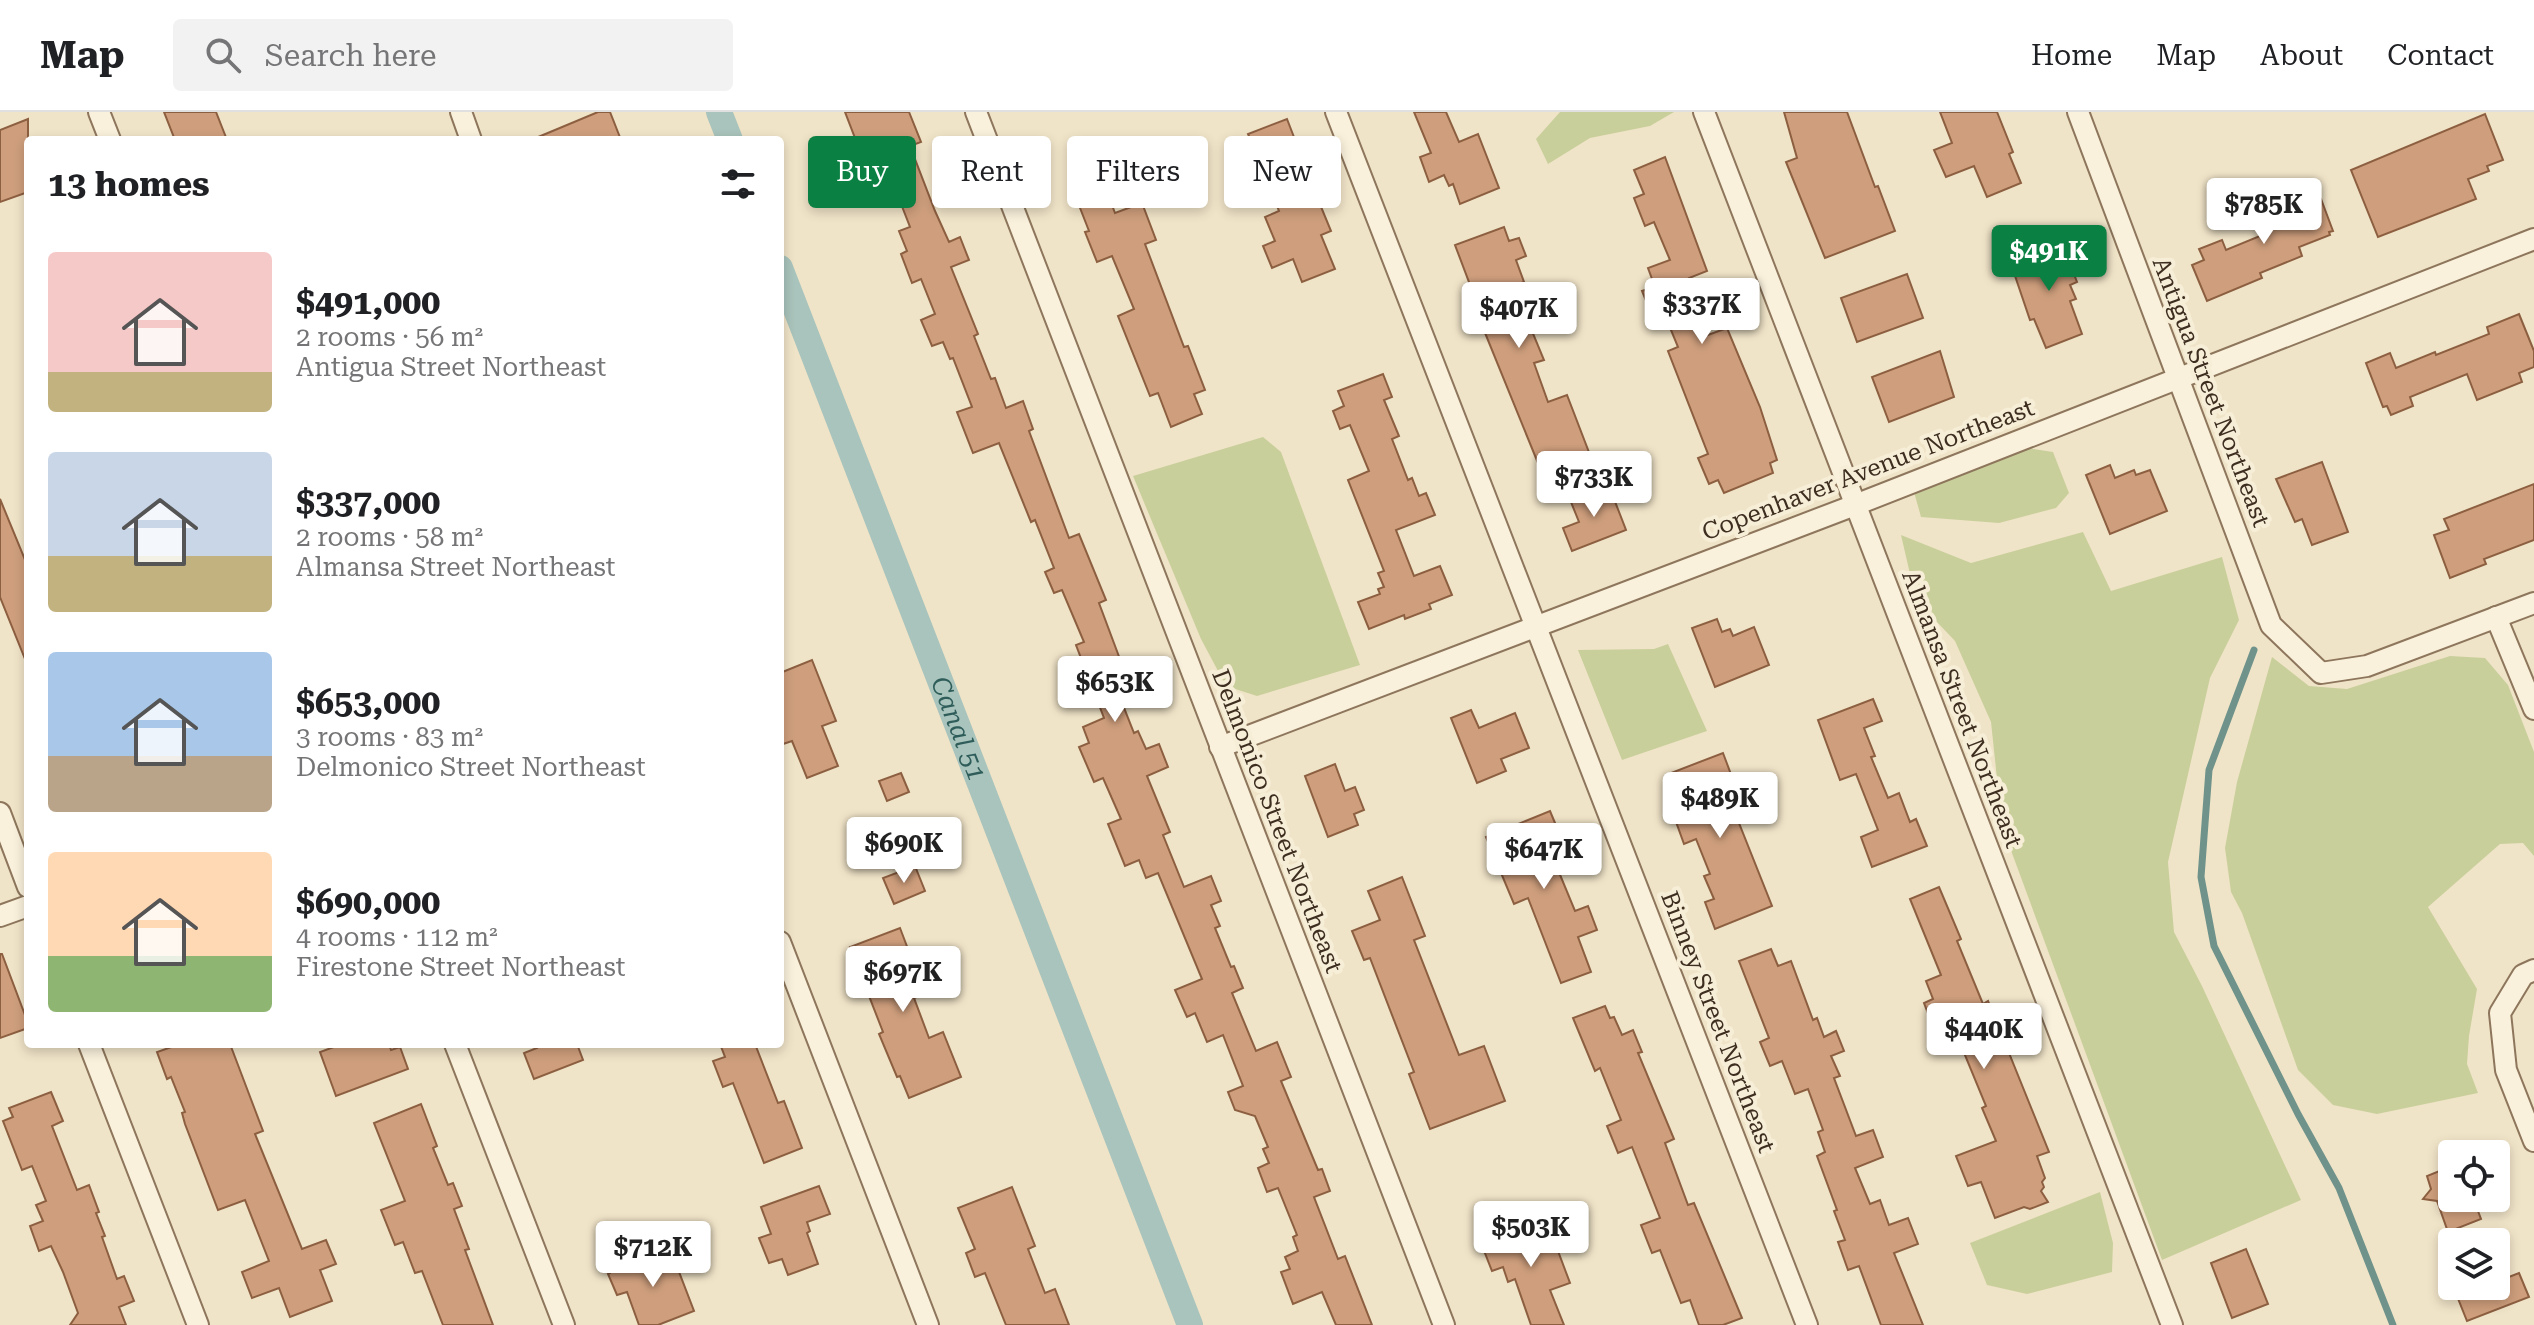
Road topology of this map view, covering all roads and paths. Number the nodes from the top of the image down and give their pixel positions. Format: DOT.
graph roads {
  1 [pos="99,112"];
  2 [pos="461,112"];
  3 [pos="976,112"];
  4 [pos="1336,112"];
  5 [pos="1704,112"];
  6 [pos="2078,112"];
  7 [pos="108,136"];
  8 [pos="470,136"];
  9 [pos="2534,239"];
  10 [pos="2179,377"];
  11 [pos="1855,505"];
  12 [pos="2534,603"];
  13 [pos="2496,617"];
  14 [pos="1536,626"];
  15 [pos="2534,709"];
  16 [pos="1220,747"];
  17 [pos="0,813"];
  18 [pos="24,876"];
  19 [pos="24,907"];
  20 [pos="0,916"];
  21 [pos="784,952"];
  22 [pos="2534,970"];
  23 [pos="91,1048"];
  24 [pos="457,1048"];
  25 [pos="2534,1141"];
  26 [pos="198,1325"];
  27 [pos="564,1325"];
  28 [pos="928,1325"];
  29 [pos="1444,1325"];
  30 [pos="1807,1325"];
  31 [pos="2172,1325"];
  1 -- 7 [label="street"];
  2 -- 8 [label="street"];
  3 -- 16 [label="street, Delmonico Street Northeast"];
  4 -- 14 [label="street, Binney Street Northeast"];
  5 -- 11 [label="street, Almansa Street Northeast"];
  6 -- 10 [label="street, Antigua Street Northeast"];
  9 -- 10 [label="street, Copenhaver Avenue Northeast"];
  10 -- 11 [label="street, Copenhaver Avenue Northeast"];
  10 -- 13 [label="street, Antigua Street Northeast"];
  11 -- 14 [label="street, Copenhaver Avenue Northeast"];
  11 -- 31 [label="street, Almansa Street Northeast"];
  12 -- 13 [label="street"];
  13 -- 15 [label="street"];
  14 -- 16 [label="street, Copenhaver Avenue Northeast"];
  14 -- 30 [label="street, Binney Street Northeast"];
  16 -- 29 [label="street, Delmonico Street Northeast"];
  17 -- 18 [label="street"];
  19 -- 20 [label="street"];
  21 -- 28 [label="street"];
  22 -- 25 [label="street"];
  23 -- 26 [label="street"];
  24 -- 27 [label="street"];
}
